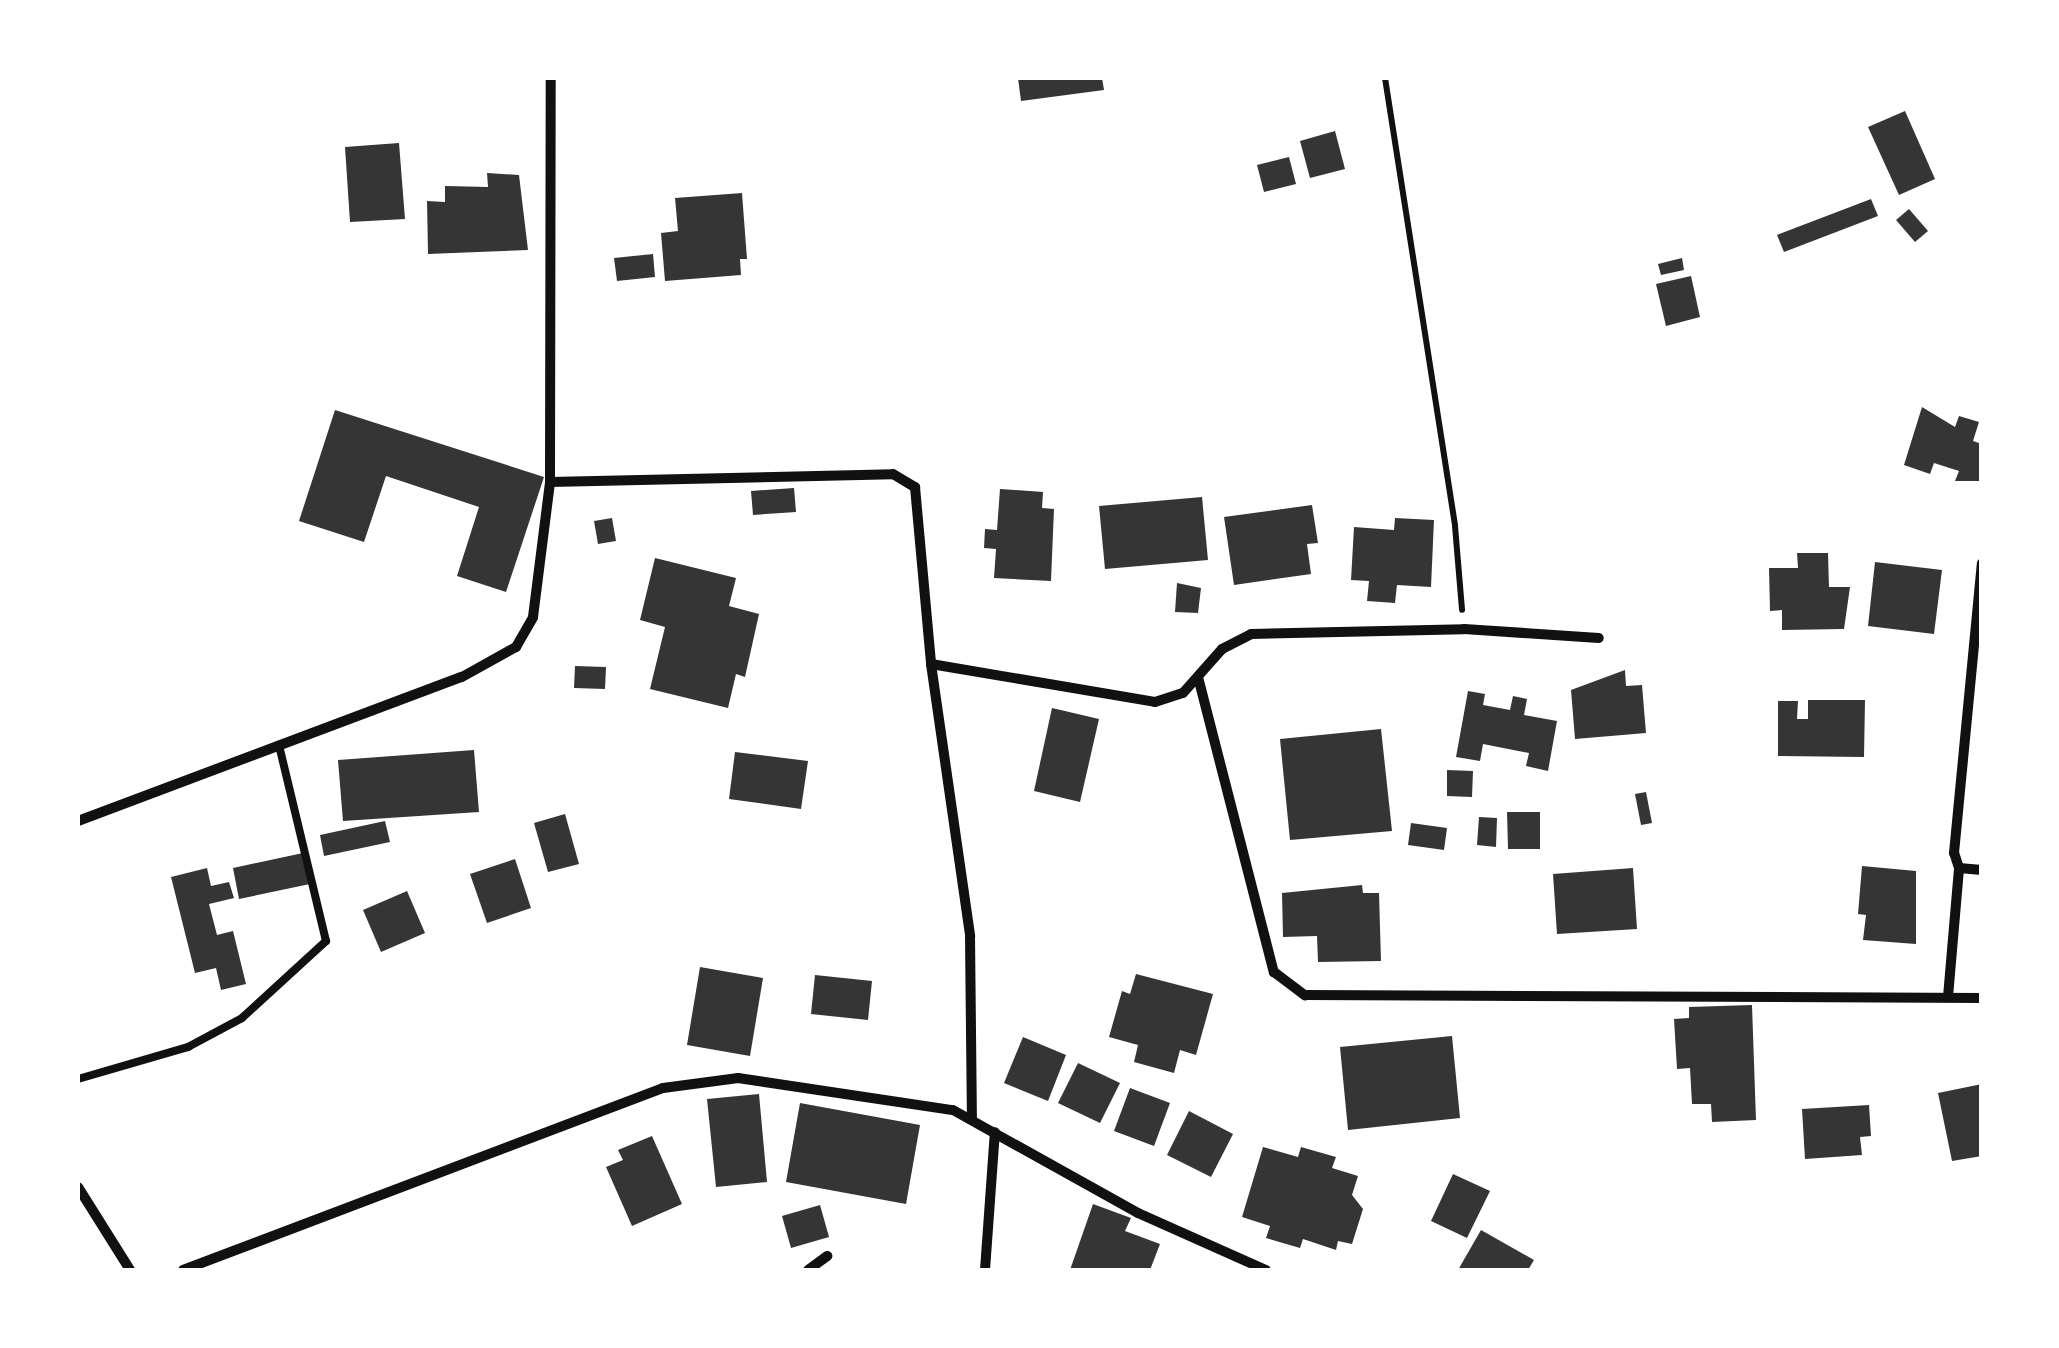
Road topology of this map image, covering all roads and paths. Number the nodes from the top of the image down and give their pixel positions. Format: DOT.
graph roads {
  1 [pos="551,78"];
  2 [pos="1385,78"];
  3 [pos="550,482"];
  4 [pos="1982,563"];
  5 [pos="1464,629"];
  6 [pos="1599,638"];
  7 [pos="931,664"];
  8 [pos="1198,676"];
  9 [pos="279,746"];
  10 [pos="78,820"];
  11 [pos="1960,868"];
  12 [pos="1982,870"];
  13 [pos="1948,998"];
  14 [pos="1982,998"];
  15 [pos="78,1080"];
  16 [pos="972,1119"];
  17 [pos="995,1132"];
  18 [pos="78,1187"];
  19 [pos="827,1256"];
  20 [pos="130,1270"];
  21 [pos="183,1270"];
  22 [pos="808,1270"];
  23 [pos="985,1270"];
  24 [pos="1266,1270"];
  1 -- 3 [label="street"];
  2 -- 5 [label="path"];
  3 -- 7 [label="street"];
  3 -- 9 [label="street"];
  4 -- 11 [label="street"];
  5 -- 6 [label="street"];
  5 -- 8 [label="street"];
  7 -- 8 [label="street"];
  7 -- 16 [label="street"];
  8 -- 13 [label="street"];
  9 -- 10 [label="street"];
  9 -- 15 [label="lane"];
  11 -- 12 [label="street"];
  11 -- 13 [label="street"];
  13 -- 14 [label="street"];
  16 -- 17 [label="street"];
  16 -- 21 [label="street"];
  17 -- 23 [label="street"];
  17 -- 24 [label="street"];
  18 -- 20 [label="street"];
  19 -- 22 [label="street"];
}
